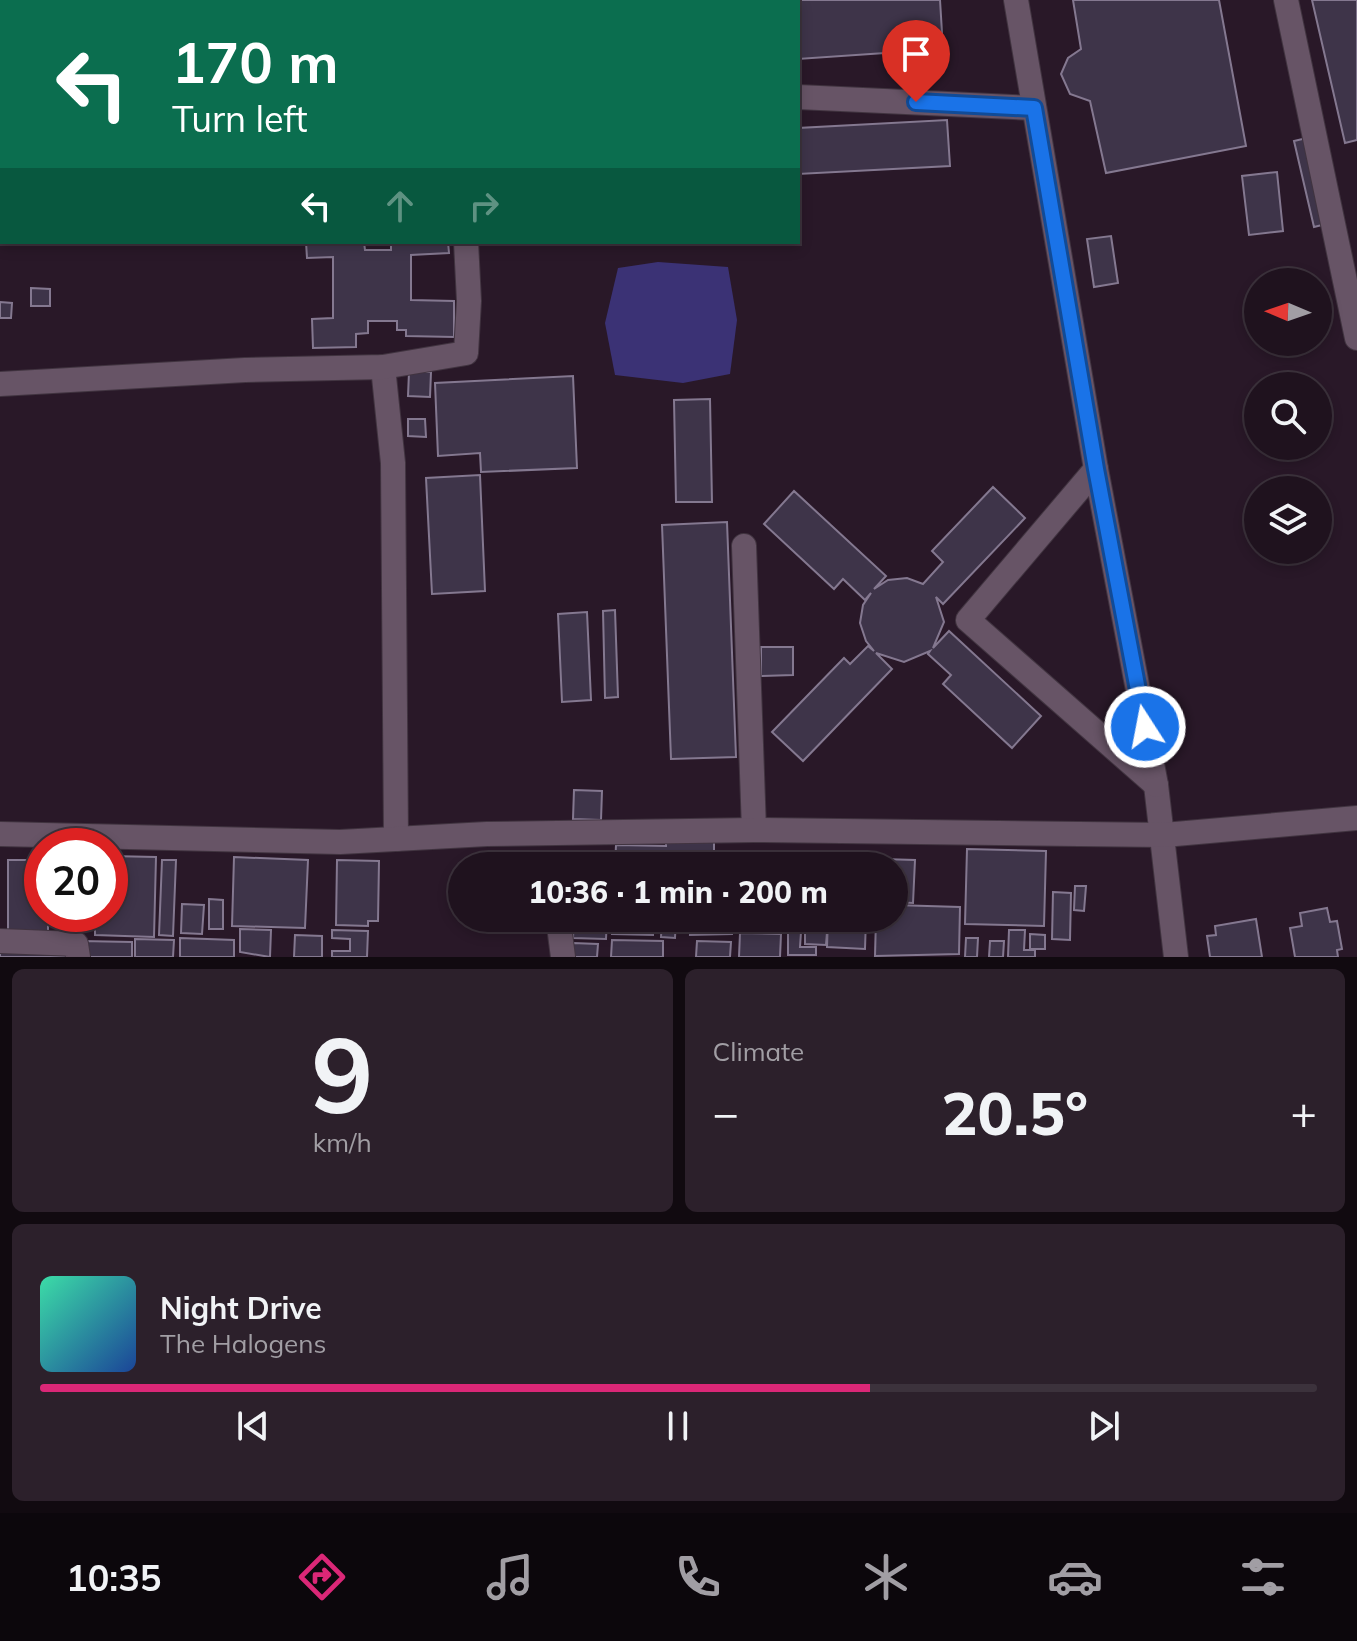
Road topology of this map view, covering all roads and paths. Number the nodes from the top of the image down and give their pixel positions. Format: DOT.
graph roads {
  1 [pos="1016,0"];
  2 [pos="1286,0"];
  3 [pos="800,97"];
  4 [pos="1034,108"];
  5 [pos="466,244"];
  6 [pos="1357,338"];
  7 [pos="383,367"];
  8 [pos="0,384"];
  9 [pos="1096,469"];
  10 [pos="744,546"];
  11 [pos="1156,785"];
  12 [pos="1357,818"];
  13 [pos="754,830"];
  14 [pos="0,834"];
  15 [pos="1164,835"];
  16 [pos="396,839"];
  17 [pos="560,932"];
  18 [pos="0,941"];
  19 [pos="78,957"];
  20 [pos="563,957"];
  21 [pos="1176,957"];
  1 -- 4 [label="street"];
  2 -- 6 [label="street"];
  3 -- 4 [label="street"];
  4 -- 9 [label="street"];
  5 -- 7 [label="street"];
  7 -- 8 [label="street"];
  7 -- 16 [label="street"];
  9 -- 11 [label="street"];
  9 -- 11 [label="street"];
  10 -- 13 [label="street"];
  11 -- 15 [label="street"];
  12 -- 15 [label="street"];
  13 -- 15 [label="street"];
  13 -- 16 [label="street"];
  14 -- 16 [label="street"];
  15 -- 21 [label="street"];
  17 -- 20 [label="street"];
  18 -- 19 [label="street"];
}
